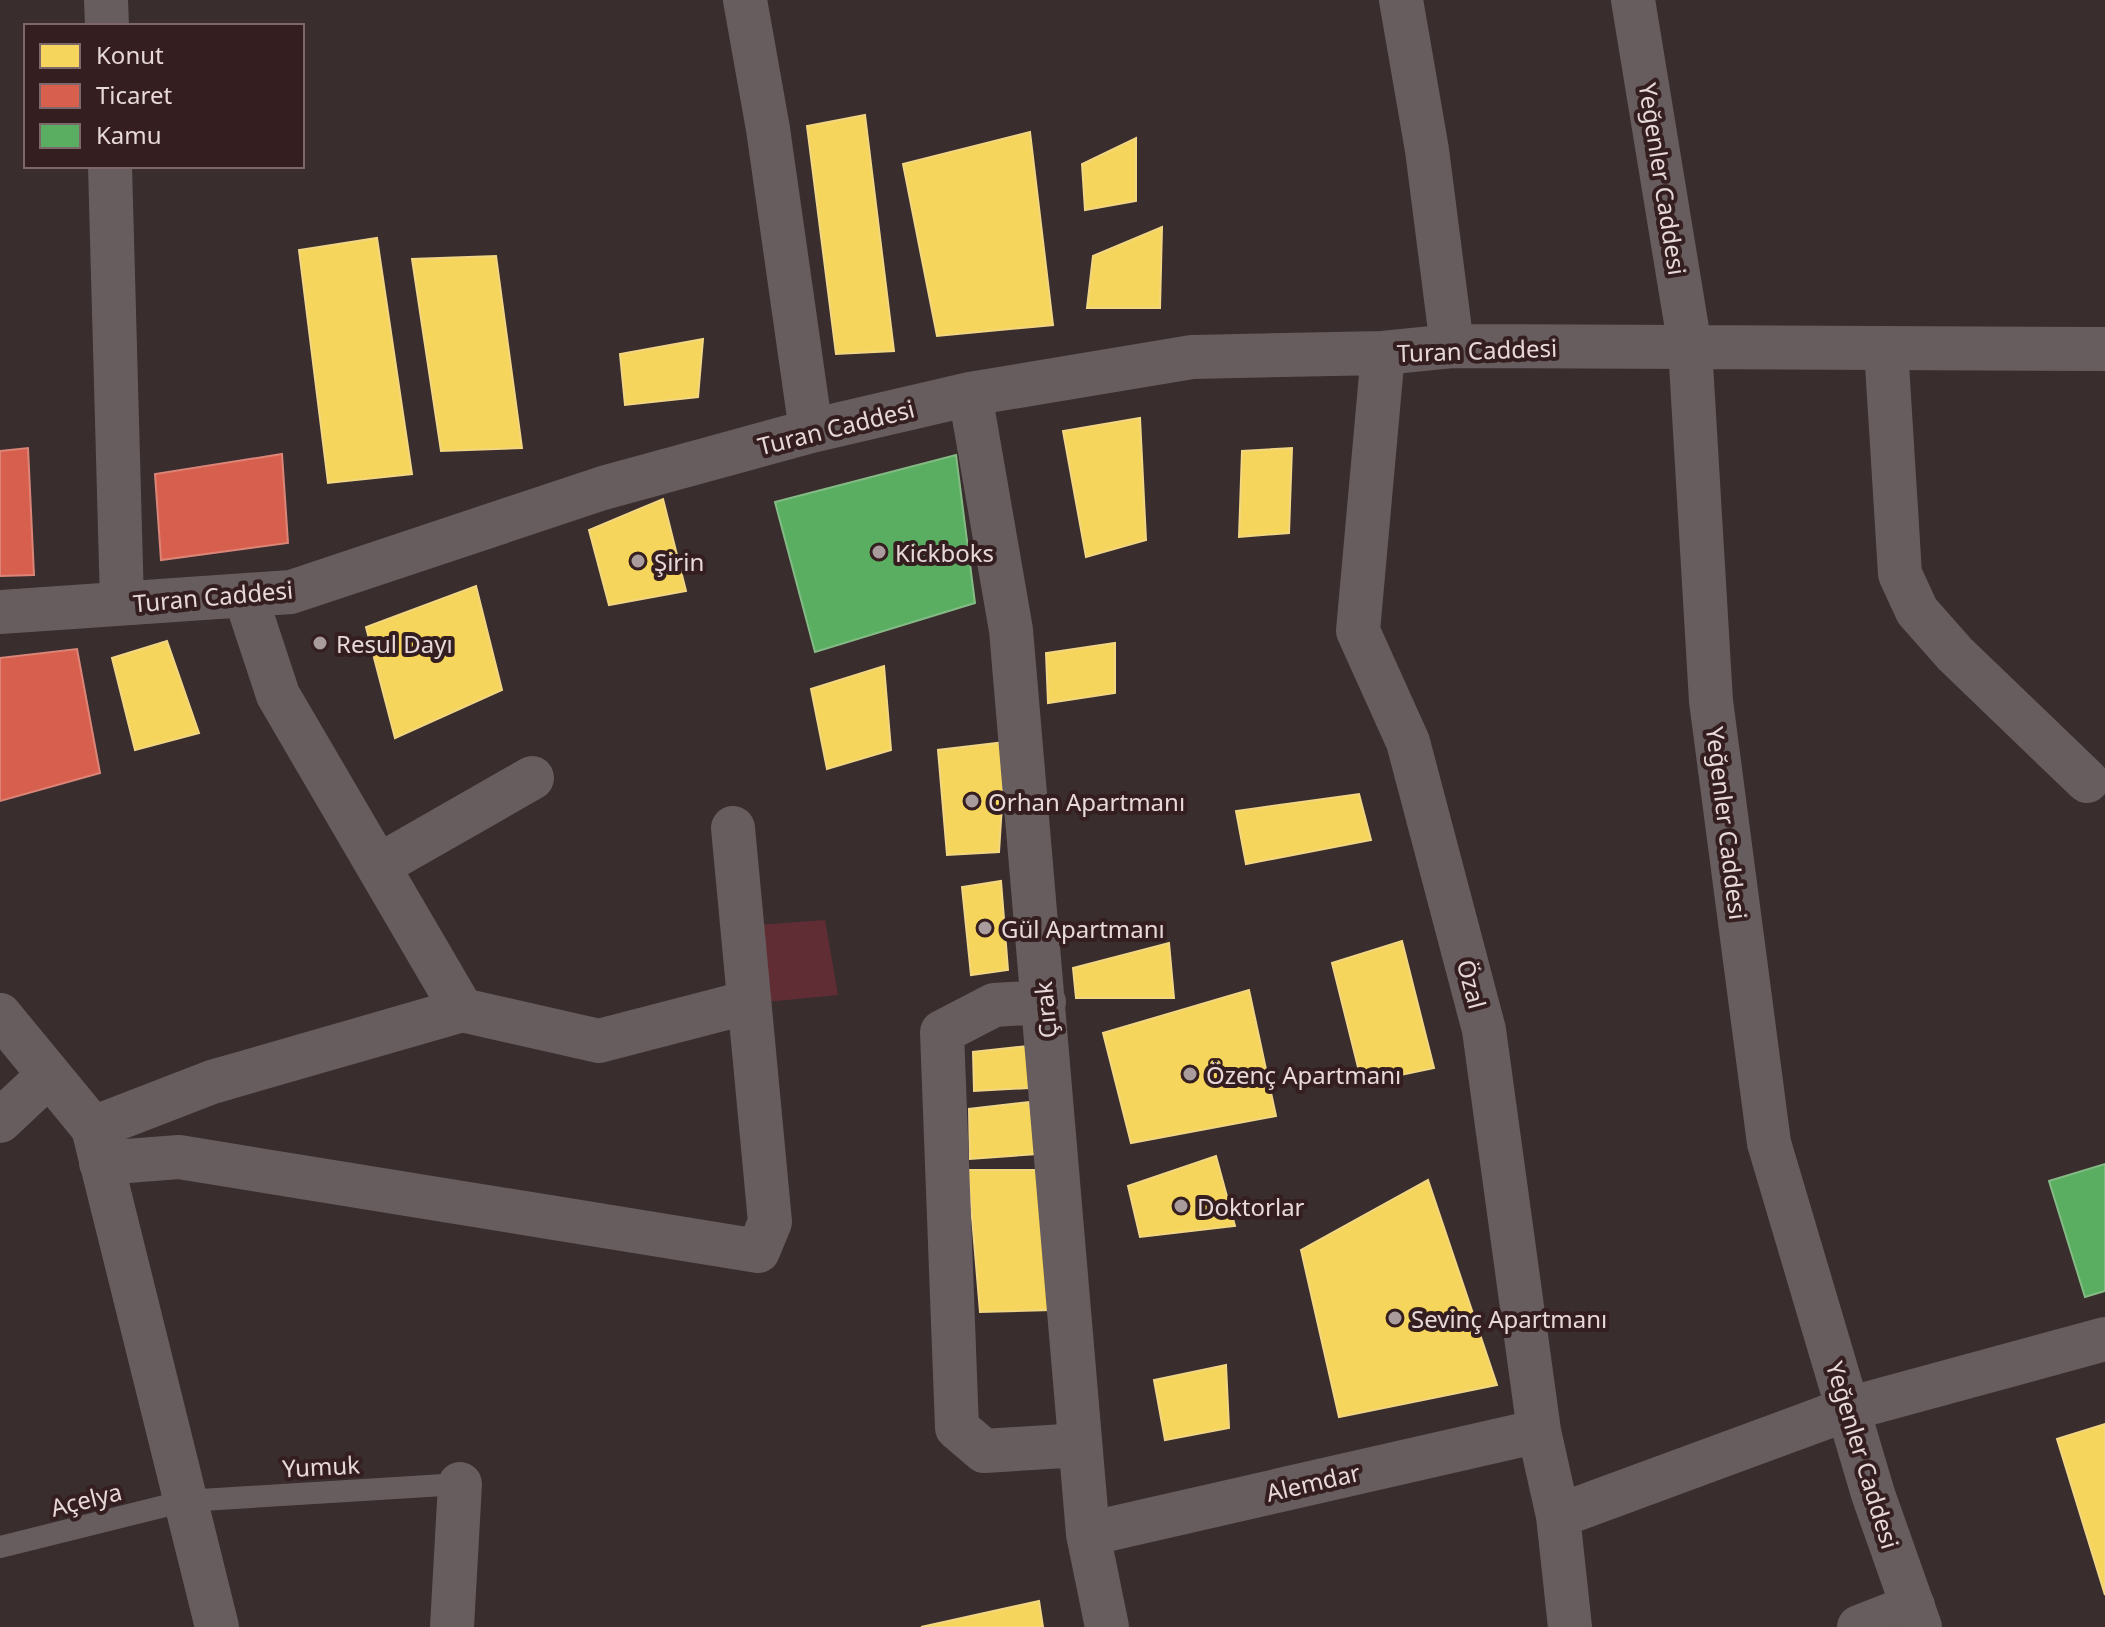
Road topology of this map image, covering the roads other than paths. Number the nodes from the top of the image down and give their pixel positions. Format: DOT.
graph roads {
  1 [pos="106,0"];
  2 [pos="745,0"];
  3 [pos="1401,0"];
  4 [pos="1633,0"];
  5 [pos="107,24"];
  6 [pos="110,168"];
  7 [pos="1452,346"];
  8 [pos="1690,347"];
  9 [pos="1886,348"];
  10 [pos="2105,349"];
  11 [pos="1383,353"];
  12 [pos="970,394"];
  13 [pos="811,431"];
  14 [pos="245,595"];
  15 [pos="122,603"];
  16 [pos="0,612"];
  17 [pos="532,778"];
  18 [pos="2087,781"];
  19 [pos="733,828"];
  20 [pos="378,866"];
  21 [pos="749,1002"];
  22 [pos="1044,1002"];
  23 [pos="462,1010"];
  24 [pos="0,1015"];
  25 [pos="49,1075"];
  26 [pos="0,1121"];
  27 [pos="97,1146"];
  28 [pos="2105,1339"];
  29 [pos="1848,1409"];
  30 [pos="1539,1431"];
  31 [pos="1080,1445"];
  32 [pos="460,1484"];
  33 [pos="185,1501"];
  34 [pos="1558,1516"];
  35 [pos="1088,1534"];
  36 [pos="0,1547"];
  37 [pos="1916,1616"];
  38 [pos="217,1627"];
  39 [pos="452,1627"];
  40 [pos="1107,1627"];
  41 [pos="1570,1627"];
  42 [pos="1859,1627"];
  1 -- 5 [label="street"];
  2 -- 13 [label="street"];
  3 -- 7 [label="street"];
  4 -- 8 [label="street, Yeğenler Caddesi"];
  6 -- 15 [label="street"];
  7 -- 8 [label="street, Turan Caddesi"];
  7 -- 11 [label="street, Turan Caddesi"];
  8 -- 9 [label="street, Turan Caddesi"];
  8 -- 29 [label="street, Yeğenler Caddesi"];
  9 -- 10 [label="street, Turan Caddesi"];
  9 -- 18 [label="street"];
  11 -- 12 [label="street, Turan Caddesi"];
  11 -- 30 [label="street, Özal"];
  12 -- 13 [label="street, Turan Caddesi"];
  12 -- 22 [label="street, Çırak"];
  13 -- 14 [label="street, Turan Caddesi"];
  14 -- 15 [label="street, Turan Caddesi"];
  14 -- 20 [label="street"];
  15 -- 16 [label="street, Turan Caddesi"];
  17 -- 20 [label="street"];
  19 -- 21 [label="street"];
  20 -- 23 [label="street"];
  21 -- 23 [label="street"];
  21 -- 27 [label="street"];
  22 -- 31 [label="street, Çırak"];
  22 -- 31 [label="street"];
  23 -- 27 [label="street"];
  24 -- 25 [label="street"];
  25 -- 26 [label="street"];
  25 -- 27 [label="street"];
  27 -- 33 [label="street"];
  28 -- 29 [label="street"];
  29 -- 34 [label="street"];
  29 -- 37 [label="street, Yeğenler Caddesi"];
  30 -- 34 [label="street, Özal"];
  30 -- 35 [label="street, Alemdar"];
  31 -- 35 [label="street, Çırak"];
  32 -- 33 [label="lane, Yumuk"];
  32 -- 39 [label="street"];
  33 -- 36 [label="lane, Açelya"];
  33 -- 38 [label="street"];
  34 -- 41 [label="street, Özal"];
  35 -- 40 [label="street, Çırak"];
  37 -- 42 [label="street"];
}
